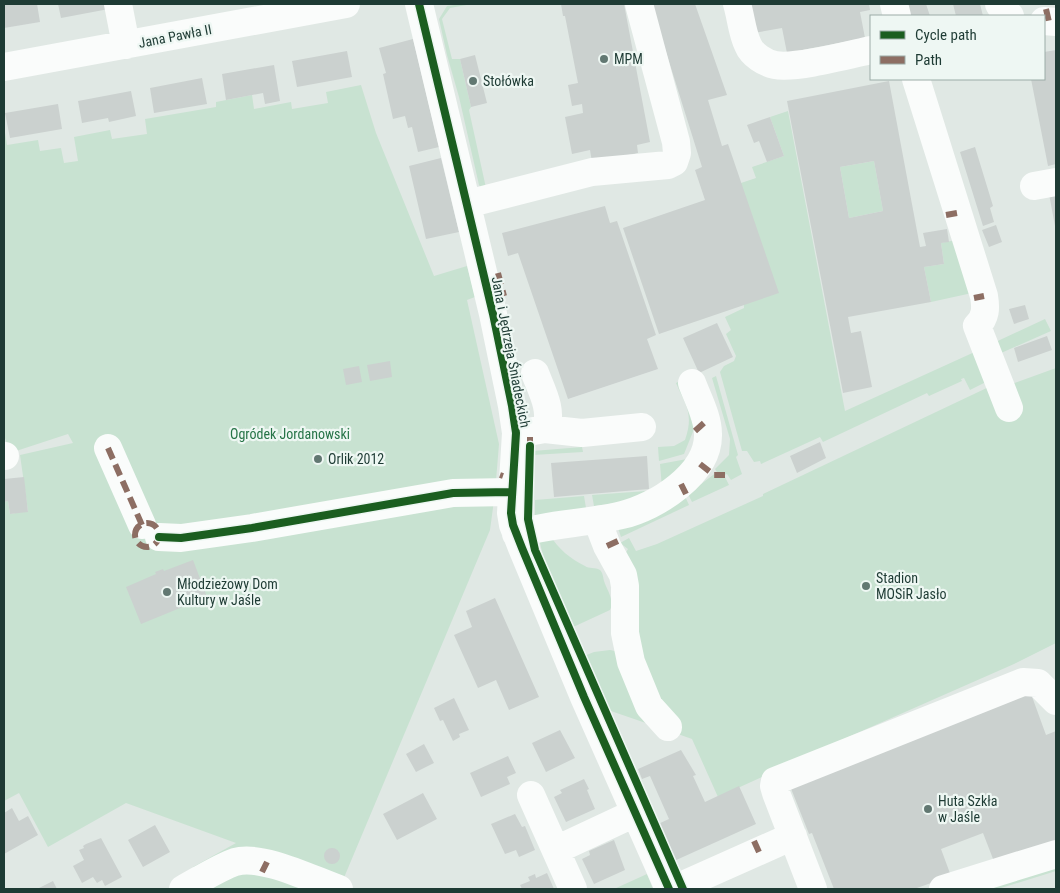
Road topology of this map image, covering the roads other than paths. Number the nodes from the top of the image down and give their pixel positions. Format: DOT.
graph roads {
  1 [pos="118,4"];
  2 [pos="346,4"];
  3 [pos="419,4"];
  4 [pos="639,4"];
  5 [pos="737,4"];
  6 [pos="1000,4"];
  7 [pos="1008,15"];
  8 [pos="126,44"];
  9 [pos="870,50"];
  10 [pos="4,67"];
  11 [pos="916,80"];
  12 [pos="467,204"];
  13 [pos="535,373"];
  14 [pos="692,383"];
  15 [pos="1009,408"];
  16 [pos="642,427"];
  17 [pos="545,429"];
  18 [pos="516,433"];
  19 [pos="108,448"];
  20 [pos="512,492"];
  21 [pos="597,520"];
  22 [pos="516,534"];
  23 [pos="1056,701"];
  24 [pos="668,727"];
  25 [pos="531,795"];
  26 [pos="635,813"];
  27 [pos="793,836"];
  28 [pos="556,850"];
  29 [pos="1056,854"];
  30 [pos="183,889"];
  31 [pos="339,889"];
  32 [pos="573,889"];
  33 [pos="669,889"];
  34 [pos="674,889"];
  35 [pos="813,889"];
  36 [pos="943,889"];
  1 -- 8 [label="street"];
  2 -- 8 [label="street, Jana Pawła II"];
  3 -- 12 [label="street, Jana i Jędrzeja Śniadeckich"];
  4 -- 12 [label="street"];
  5 -- 9 [label="street"];
  6 -- 7 [label="street"];
  8 -- 10 [label="street, Jana Pawła II"];
  11 -- 15 [label="street"];
  12 -- 18 [label="street, Jana i Jędrzeja Śniadeckich"];
  13 -- 17 [label="street"];
  14 -- 21 [label="street"];
  16 -- 17 [label="street"];
  17 -- 18 [label="street"];
  18 -- 20 [label="street, Jana i Jędrzeja Śniadeckich"];
  19 -- 20 [label="street"];
  20 -- 22 [label="street, Jana i Jędrzeja Śniadeckich"];
  21 -- 22 [label="street"];
  21 -- 24 [label="street"];
  22 -- 26 [label="street, Jana i Jędrzeja Śniadeckich"];
  23 -- 27 [label="street"];
  25 -- 28 [label="street"];
  26 -- 28 [label="street"];
  26 -- 33 [label="street, Jana i Jędrzeja Śniadeckich"];
  27 -- 34 [label="street"];
  27 -- 35 [label="street"];
  28 -- 32 [label="street"];
  29 -- 36 [label="street"];
  30 -- 31 [label="street"];
}
